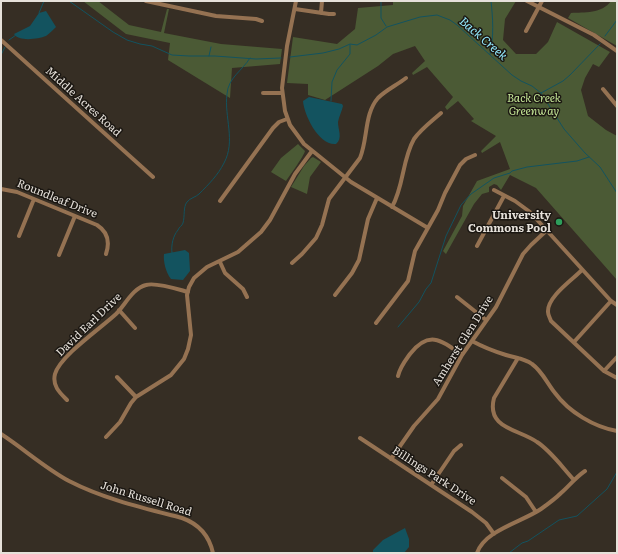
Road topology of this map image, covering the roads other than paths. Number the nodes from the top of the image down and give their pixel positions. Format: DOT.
graph roads {
  1 [pos="146,1"];
  2 [pos="296,1"];
  3 [pos="322,1"];
  4 [pos="527,1"];
  5 [pos="542,1"];
  6 [pos="166,3"];
  7 [pos="539,7"];
  8 [pos="295,9"];
  9 [pos="321,13"];
  10 [pos="334,14"];
  11 [pos="262,21"];
  12 [pos="526,31"];
  13 [pos="1,40"];
  14 [pos="617,51"];
  15 [pos="406,78"];
  16 [pos="603,89"];
  17 [pos="263,93"];
  18 [pos="282,93"];
  19 [pos="617,97"];
  20 [pos="614,102"];
  21 [pos="617,106"];
  22 [pos="441,113"];
  23 [pos="287,119"];
  24 [pos="312,150"];
  25 [pos="475,155"];
  26 [pos="153,177"];
  27 [pos="345,177"];
  28 [pos="1,189"];
  29 [pos="494,190"];
  30 [pos="504,196"];
  31 [pos="377,198"];
  32 [pos="34,199"];
  33 [pos="220,201"];
  34 [pos="392,207"];
  35 [pos="75,216"];
  36 [pos="428,228"];
  37 [pos="546,231"];
  38 [pos="19,236"];
  39 [pos="477,246"];
  40 [pos="106,254"];
  41 [pos="59,255"];
  42 [pos="220,262"];
  43 [pos="292,262"];
  44 [pos="582,270"];
  45 [pos="188,292"];
  46 [pos="335,295"];
  47 [pos="247,297"];
  48 [pos="457,297"];
  49 [pos="611,302"];
  50 [pos="617,305"];
  51 [pos="119,310"];
  52 [pos="486,320"];
  53 [pos="376,323"];
  54 [pos="135,328"];
  55 [pos="472,341"];
  56 [pos="574,342"];
  57 [pos="462,355"];
  58 [pos="617,357"];
  59 [pos="518,358"];
  60 [pos="604,371"];
  61 [pos="398,376"];
  62 [pos="117,377"];
  63 [pos="617,378"];
  64 [pos="136,397"];
  65 [pos="67,400"];
  66 [pos="617,431"];
  67 [pos="1,434"];
  68 [pos="106,436"];
  69 [pos="360,438"];
  70 [pos="461,445"];
  71 [pos="391,459"];
  72 [pos="585,471"];
  73 [pos="502,478"];
  74 [pos="574,480"];
  75 [pos="432,485"];
  76 [pos="536,512"];
  77 [pos="494,534"];
  78 [pos="213,553"];
  79 [pos="477,553"];
  1 -- 6 [label="street"];
  2 -- 8 [label="street"];
  3 -- 9 [label="street"];
  4 -- 7 [label="street"];
  5 -- 7 [label="street"];
  6 -- 11 [label="street"];
  7 -- 12 [label="street"];
  7 -- 14 [label="street"];
  8 -- 9 [label="street"];
  8 -- 18 [label="street"];
  9 -- 10 [label="street"];
  13 -- 26 [label="street, Middle Acres Road"];
  15 -- 27 [label="street"];
  16 -- 20 [label="street"];
  17 -- 18 [label="street"];
  18 -- 23 [label="street"];
  19 -- 20 [label="street"];
  20 -- 21 [label="street"];
  22 -- 34 [label="street"];
  23 -- 24 [label="street"];
  23 -- 33 [label="street"];
  24 -- 27 [label="street"];
  24 -- 42 [label="street"];
  25 -- 36 [label="street"];
  27 -- 31 [label="street"];
  27 -- 43 [label="street"];
  28 -- 32 [label="street, Roundleaf Drive"];
  29 -- 30 [label="street"];
  30 -- 37 [label="street"];
  30 -- 39 [label="street"];
  31 -- 34 [label="street"];
  31 -- 46 [label="street"];
  32 -- 35 [label="street, Roundleaf Drive"];
  32 -- 38 [label="street"];
  34 -- 36 [label="street"];
  35 -- 40 [label="street, Roundleaf Drive"];
  35 -- 41 [label="street"];
  36 -- 53 [label="street"];
  37 -- 44 [label="street"];
  37 -- 52 [label="street, Amherst Glen Drive"];
  42 -- 45 [label="street"];
  42 -- 47 [label="street"];
  44 -- 49 [label="street"];
  44 -- 56 [label="street"];
  45 -- 51 [label="street, David Earl Drive"];
  45 -- 64 [label="street"];
  48 -- 52 [label="street"];
  49 -- 50 [label="street"];
  49 -- 56 [label="street"];
  51 -- 54 [label="street"];
  51 -- 65 [label="street, David Earl Drive"];
  52 -- 55 [label="street, Amherst Glen Drive"];
  55 -- 57 [label="street, Amherst Glen Drive"];
  55 -- 59 [label="street"];
  56 -- 60 [label="street"];
  57 -- 61 [label="street"];
  57 -- 71 [label="street, Amherst Glen Drive"];
  58 -- 60 [label="street"];
  59 -- 66 [label="street"];
  59 -- 74 [label="street"];
  60 -- 63 [label="street"];
  62 -- 64 [label="street"];
  64 -- 68 [label="street"];
  67 -- 78 [label="street, John Russell Road"];
  69 -- 71 [label="street, Billings Park Drive"];
  70 -- 75 [label="street"];
  71 -- 75 [label="street, Billings Park Drive"];
  72 -- 74 [label="street"];
  73 -- 76 [label="street"];
  74 -- 76 [label="street"];
  75 -- 77 [label="street, Billings Park Drive"];
  76 -- 77 [label="street"];
  77 -- 79 [label="street"];
}
